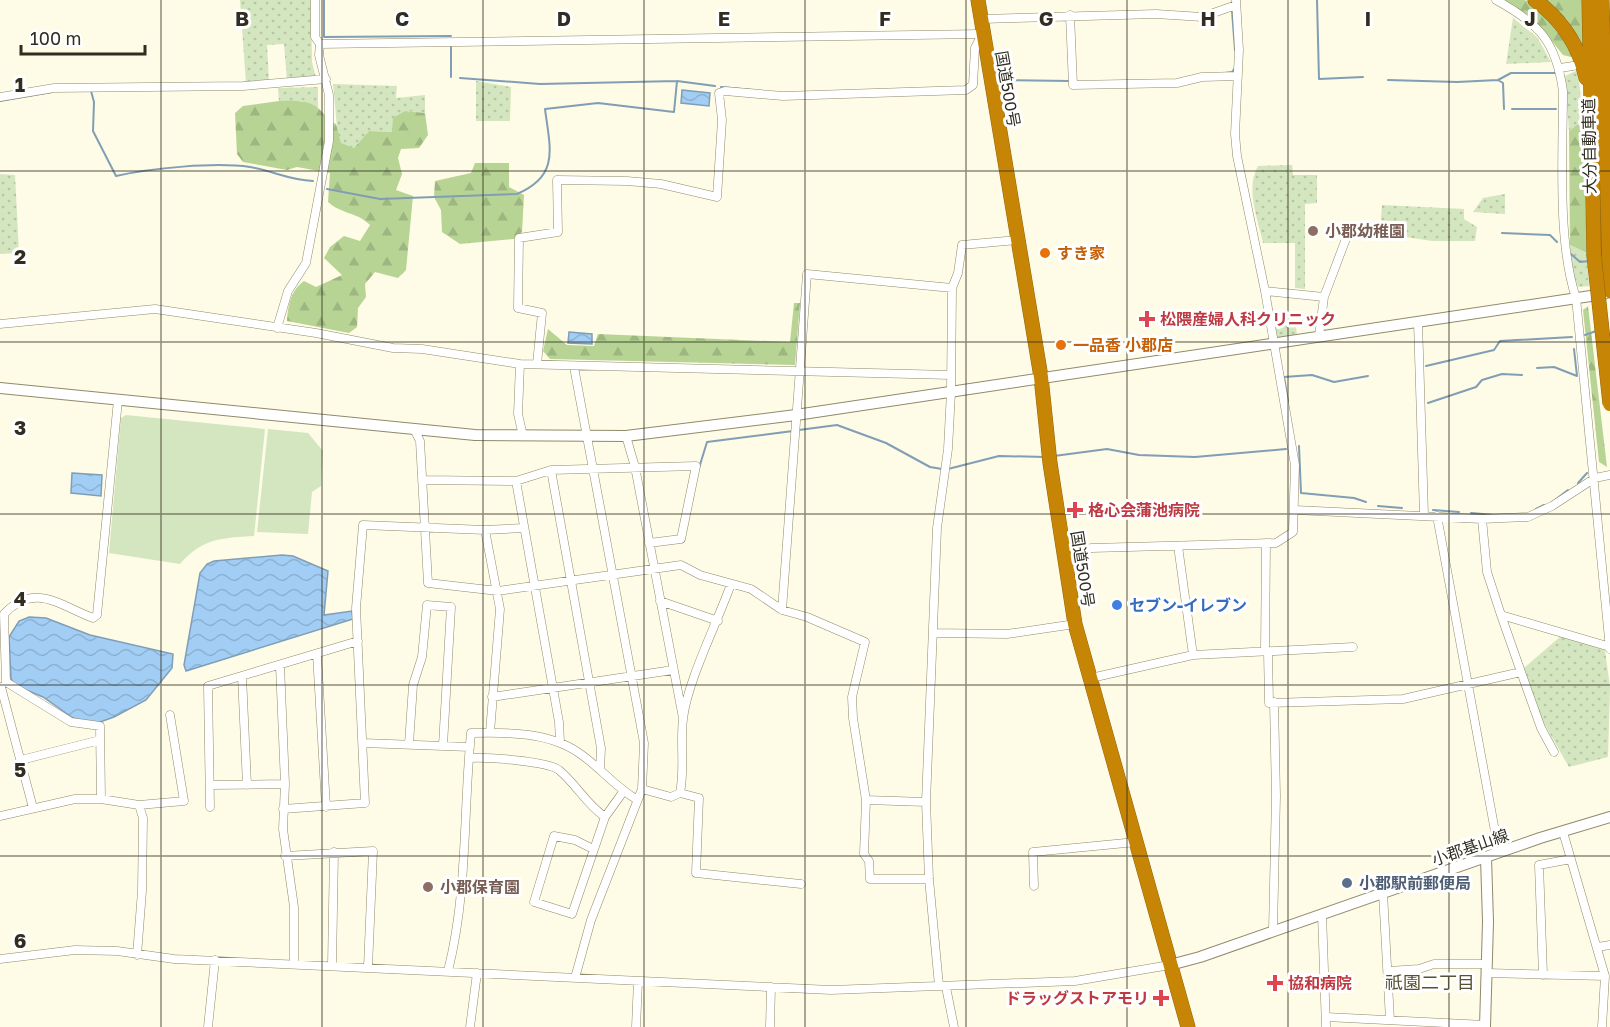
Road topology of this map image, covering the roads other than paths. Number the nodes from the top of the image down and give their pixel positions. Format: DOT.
graph roads {
  1 [pos="315,0"];
  2 [pos="978,0"];
  3 [pos="1496,0"];
  4 [pos="1535,0"];
  5 [pos="1589,0"];
  6 [pos="1602,0"];
  7 [pos="1236,2"];
  8 [pos="1070,15"];
  9 [pos="980,19"];
  10 [pos="982,34"];
  11 [pos="320,44"];
  12 [pos="1573,66"];
  13 [pos="1560,68"];
  14 [pos="1238,76"];
  15 [pos="326,79"];
  16 [pos="0,97"];
  17 [pos="1592,148"];
  18 [pos="1377,234"];
  19 [pos="1017,240"];
  20 [pos="1601,256"];
  21 [pos="952,288"];
  22 [pos="1265,291"];
  23 [pos="1610,292"];
  24 [pos="1324,297"];
  25 [pos="1576,298"];
  26 [pos="1418,322"];
  27 [pos="0,324"];
  28 [pos="277,328"];
  29 [pos="1319,336"];
  30 [pos="1272,343"];
  31 [pos="520,364"];
  32 [pos="537,364"];
  33 [pos="574,367"];
  34 [pos="799,373"];
  35 [pos="951,375"];
  36 [pos="1041,377"];
  37 [pos="0,388"];
  38 [pos="951,392"];
  39 [pos="118,400"];
  40 [pos="1610,404"];
  41 [pos="796,416"];
  42 [pos="416,431"];
  43 [pos="523,436"];
  44 [pos="626,436"];
  45 [pos="587,437"];
  46 [pos="594,467"];
  47 [pos="635,467"];
  48 [pos="551,470"];
  49 [pos="1610,475"];
  50 [pos="1595,478"];
  51 [pos="422,480"];
  52 [pos="516,481"];
  53 [pos="1295,510"];
  54 [pos="1424,515"];
  55 [pos="1437,516"];
  56 [pos="1482,519"];
  57 [pos="524,528"];
  58 [pos="424,529"];
  59 [pos="485,530"];
  60 [pos="649,543"];
  61 [pos="1266,543"];
  62 [pos="1178,546"];
  63 [pos="1064,552"];
  64 [pos="654,567"];
  65 [pos="612,574"];
  66 [pos="572,580"];
  67 [pos="731,584"];
  68 [pos="534,586"];
  69 [pos="498,591"];
  70 [pos="660,601"];
  71 [pos="782,610"];
  72 [pos="1500,615"];
  73 [pos="718,621"];
  74 [pos="1075,624"];
  75 [pos="933,633"];
  76 [pos="358,641"];
  77 [pos="1353,647"];
  78 [pos="1610,647"];
  79 [pos="1266,652"];
  80 [pos="317,654"];
  81 [pos="1193,655"];
  82 [pos="280,666"];
  83 [pos="673,670"];
  84 [pos="1521,672"];
  85 [pos="630,675"];
  86 [pos="242,676"];
  87 [pos="1091,678"];
  88 [pos="589,681"];
  89 [pos="2,685"];
  90 [pos="1468,685"];
  91 [pos="553,687"];
  92 [pos="492,697"];
  93 [pos="1274,702"];
  94 [pos="170,715"];
  95 [pos="683,718"];
  96 [pos="490,732"];
  97 [pos="100,740"];
  98 [pos="560,742"];
  99 [pos="363,743"];
  100 [pos="409,744"];
  101 [pos="443,745"];
  102 [pos="470,747"];
  103 [pos="1554,752"];
  104 [pos="470,758"];
  105 [pos="21,760"];
  106 [pos="600,770"];
  107 [pos="285,784"];
  108 [pos="210,785"];
  109 [pos="247,785"];
  110 [pos="642,789"];
  111 [pos="623,792"];
  112 [pos="680,793"];
  113 [pos="101,799"];
  114 [pos="636,800"];
  115 [pos="866,800"];
  116 [pos="926,802"];
  117 [pos="139,805"];
  118 [pos="210,807"];
  119 [pos="326,807"];
  120 [pos="33,808"];
  121 [pos="283,809"];
  122 [pos="0,816"];
  123 [pos="605,817"];
  124 [pos="1610,817"];
  125 [pos="1563,832"];
  126 [pos="1136,842"];
  127 [pos="593,849"];
  128 [pos="334,852"];
  129 [pos="1498,853"];
  130 [pos="285,856"];
  131 [pos="1486,857"];
  132 [pos="1571,859"];
  133 [pos="929,879"];
  134 [pos="801,884"];
  135 [pos="1034,886"];
  136 [pos="1383,892"];
  137 [pos="1322,914"];
  138 [pos="1273,930"];
  139 [pos="1610,945"];
  140 [pos="1598,947"];
  141 [pos="137,955"];
  142 [pos="0,959"];
  143 [pos="215,960"];
  144 [pos="294,964"];
  145 [pos="332,965"];
  146 [pos="1170,965"];
  147 [pos="368,967"];
  148 [pos="1487,969"];
  149 [pos="448,971"];
  150 [pos="1389,971"];
  151 [pos="477,973"];
  152 [pos="1543,975"];
  153 [pos="1605,976"];
  154 [pos="575,978"];
  155 [pos="638,981"];
  156 [pos="771,987"];
  157 [pos="943,987"];
  158 [pos="1608,987"];
  159 [pos="1326,1017"];
  160 [pos="1390,1020"];
  161 [pos="1485,1026"];
  162 [pos="208,1027"];
  163 [pos="470,1027"];
  164 [pos="636,1027"];
  165 [pos="770,1027"];
  166 [pos="954,1027"];
  167 [pos="1188,1027"];
  168 [pos="1326,1027"];
  169 [pos="1602,1027"];
  1 -- 11 [label="street"];
  2 -- 9 [label="highway, 国道500号"];
  3 -- 13 [label="street"];
  4 -- 17 [label="highway"];
  5 -- 17 [label="highway"];
  6 -- 20 [label="highway, 大分自動車道"];
  7 -- 8 [label="street"];
  7 -- 14 [label="street"];
  8 -- 9 [label="street"];
  8 -- 14 [label="street"];
  9 -- 10 [label="highway, 国道500号"];
  10 -- 11 [label="street"];
  10 -- 19 [label="highway, 国道500号"];
  10 -- 32 [label="street"];
  11 -- 15 [label="street"];
  12 -- 13 [label="street"];
  13 -- 25 [label="street"];
  14 -- 22 [label="street"];
  15 -- 16 [label="street"];
  15 -- 28 [label="street"];
  17 -- 20 [label="highway"];
  18 -- 24 [label="street"];
  19 -- 21 [label="street"];
  19 -- 36 [label="highway, 国道500号"];
  20 -- 23 [label="highway, 大分自動車道"];
  20 -- 40 [label="highway, bridge"];
  21 -- 34 [label="street"];
  21 -- 35 [label="street"];
  22 -- 24 [label="street"];
  22 -- 30 [label="street"];
  23 -- 25 [label="street"];
  24 -- 29 [label="street"];
  25 -- 26 [label="street"];
  25 -- 50 [label="street"];
  26 -- 29 [label="street"];
  26 -- 54 [label="street"];
  27 -- 28 [label="street"];
  28 -- 31 [label="street"];
  29 -- 30 [label="street"];
  30 -- 36 [label="street"];
  30 -- 53 [label="street"];
  31 -- 32 [label="street"];
  31 -- 43 [label="street"];
  32 -- 33 [label="street"];
  33 -- 34 [label="street"];
  33 -- 45 [label="street"];
  34 -- 35 [label="street"];
  34 -- 41 [label="street"];
  35 -- 38 [label="street"];
  36 -- 38 [label="street"];
  36 -- 63 [label="highway, 国道500号"];
  37 -- 39 [label="street"];
  38 -- 41 [label="street"];
  38 -- 75 [label="street"];
  39 -- 42 [label="street"];
  39 -- 89 [label="street"];
  41 -- 44 [label="street"];
  41 -- 71 [label="street"];
  42 -- 43 [label="street"];
  42 -- 51 [label="street"];
  43 -- 45 [label="street"];
  44 -- 45 [label="street"];
  44 -- 47 [label="street"];
  45 -- 46 [label="street"];
  46 -- 47 [label="street"];
  46 -- 48 [label="street"];
  46 -- 65 [label="street"];
  47 -- 60 [label="street"];
  47 -- 60 [label="street"];
  48 -- 52 [label="street"];
  48 -- 66 [label="street"];
  49 -- 50 [label="street"];
  50 -- 56 [label="street"];
  50 -- 78 [label="street"];
  51 -- 52 [label="street"];
  51 -- 58 [label="street"];
  52 -- 57 [label="street"];
  53 -- 54 [label="street"];
  53 -- 61 [label="street"];
  54 -- 55 [label="street"];
  55 -- 56 [label="street"];
  55 -- 90 [label="street"];
  56 -- 72 [label="street"];
  57 -- 59 [label="street"];
  57 -- 68 [label="street"];
  58 -- 59 [label="street"];
  58 -- 69 [label="street"];
  58 -- 76 [label="street"];
  59 -- 69 [label="street"];
  60 -- 64 [label="street"];
  61 -- 62 [label="street"];
  61 -- 79 [label="street"];
  62 -- 63 [label="street"];
  62 -- 81 [label="street"];
  63 -- 74 [label="highway, 国道500号"];
  64 -- 65 [label="street"];
  64 -- 67 [label="street"];
  64 -- 70 [label="street"];
  65 -- 66 [label="street"];
  65 -- 85 [label="street"];
  66 -- 68 [label="street"];
  66 -- 88 [label="street"];
  67 -- 71 [label="street"];
  67 -- 73 [label="street"];
  68 -- 69 [label="street"];
  68 -- 91 [label="street"];
  69 -- 92 [label="street"];
  70 -- 73 [label="street"];
  70 -- 83 [label="street"];
  71 -- 115 [label="street"];
  72 -- 78 [label="street"];
  72 -- 84 [label="street"];
  73 -- 95 [label="street"];
  74 -- 75 [label="street"];
  74 -- 87 [label="highway, 国道500号"];
  75 -- 116 [label="street"];
  76 -- 80 [label="street"];
  76 -- 99 [label="street"];
  77 -- 79 [label="street"];
  79 -- 81 [label="street"];
  79 -- 93 [label="street"];
  80 -- 82 [label="street"];
  80 -- 119 [label="street"];
  81 -- 87 [label="street"];
  82 -- 86 [label="street"];
  82 -- 107 [label="street"];
  83 -- 85 [label="street"];
  83 -- 95 [label="street"];
  84 -- 90 [label="street"];
  84 -- 103 [label="street"];
  85 -- 88 [label="street"];
  85 -- 110 [label="street"];
  86 -- 108 [label="street"];
  86 -- 109 [label="street"];
  87 -- 126 [label="highway, 国道500号"];
  88 -- 91 [label="street"];
  88 -- 106 [label="street"];
  89 -- 97 [label="street"];
  89 -- 105 [label="street"];
  90 -- 93 [label="street"];
  90 -- 129 [label="street"];
  91 -- 92 [label="street"];
  91 -- 98 [label="street"];
  92 -- 96 [label="street"];
  93 -- 138 [label="street"];
  94 -- 117 [label="street"];
  95 -- 112 [label="street"];
  96 -- 98 [label="street"];
  96 -- 102 [label="street"];
  97 -- 105 [label="street"];
  97 -- 113 [label="street"];
  98 -- 106 [label="street"];
  99 -- 100 [label="street"];
  99 -- 119 [label="street"];
  100 -- 101 [label="street"];
  100 -- 101 [label="street"];
  101 -- 102 [label="street"];
  102 -- 104 [label="street"];
  104 -- 123 [label="street"];
  104 -- 149 [label="street"];
  105 -- 120 [label="street"];
  106 -- 111 [label="street"];
  107 -- 109 [label="street"];
  107 -- 121 [label="street"];
  108 -- 109 [label="street"];
  108 -- 118 [label="street"];
  110 -- 112 [label="street"];
  110 -- 114 [label="street"];
  111 -- 114 [label="street"];
  111 -- 123 [label="street"];
  112 -- 134 [label="street"];
  113 -- 117 [label="street"];
  113 -- 120 [label="street"];
  114 -- 154 [label="street"];
  115 -- 116 [label="street"];
  115 -- 133 [label="street"];
  116 -- 133 [label="street"];
  117 -- 141 [label="street"];
  119 -- 121 [label="street"];
  120 -- 122 [label="street"];
  121 -- 130 [label="street"];
  123 -- 127 [label="street"];
  124 -- 125 [label="street, 小郡基山線"];
  125 -- 129 [label="street, 小郡基山線"];
  125 -- 132 [label="street"];
  126 -- 135 [label="street"];
  126 -- 146 [label="highway, 国道500号"];
  127 -- 127 [label="street"];
  128 -- 130 [label="street"];
  128 -- 145 [label="street"];
  128 -- 147 [label="street"];
  129 -- 131 [label="street, 小郡基山線"];
  130 -- 144 [label="street"];
  131 -- 136 [label="street, 小郡基山線"];
  131 -- 148 [label="street"];
  132 -- 140 [label="street"];
  132 -- 152 [label="street"];
  133 -- 157 [label="street"];
  136 -- 137 [label="street, 小郡基山線"];
  136 -- 150 [label="street"];
  137 -- 138 [label="street, 小郡基山線"];
  137 -- 159 [label="street"];
  138 -- 146 [label="street, 小郡基山線"];
  139 -- 140 [label="street"];
  140 -- 153 [label="street"];
  141 -- 142 [label="street"];
  141 -- 143 [label="street"];
  143 -- 144 [label="street"];
  143 -- 162 [label="street"];
  144 -- 145 [label="street"];
  145 -- 147 [label="street"];
  146 -- 157 [label="street"];
  146 -- 167 [label="highway, 国道500号"];
  147 -- 149 [label="street"];
  148 -- 150 [label="street"];
  148 -- 152 [label="street"];
  148 -- 161 [label="street"];
  149 -- 151 [label="street"];
  150 -- 160 [label="street"];
  151 -- 154 [label="street"];
  151 -- 163 [label="street"];
  152 -- 153 [label="street"];
  153 -- 158 [label="street"];
  154 -- 155 [label="street"];
  155 -- 156 [label="street"];
  155 -- 164 [label="street"];
  156 -- 157 [label="street"];
  156 -- 165 [label="street"];
  157 -- 166 [label="street"];
  158 -- 169 [label="street"];
  159 -- 160 [label="street"];
  159 -- 168 [label="street"];
  160 -- 161 [label="street"];
}
